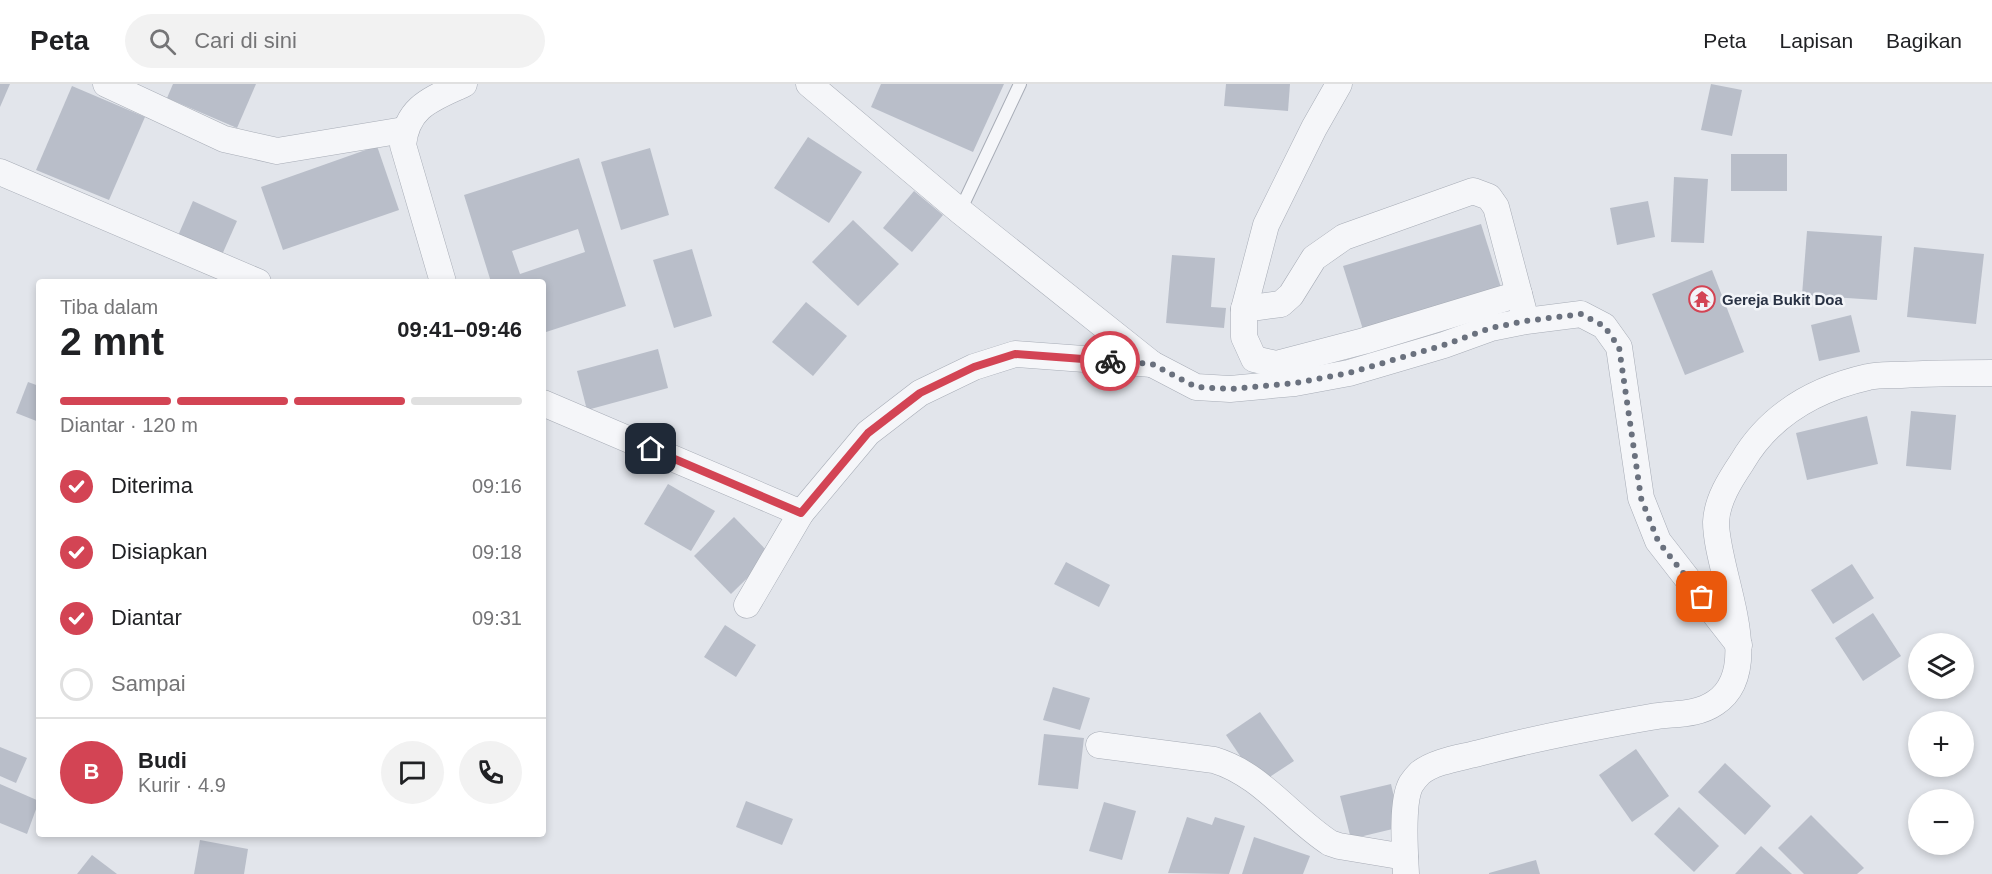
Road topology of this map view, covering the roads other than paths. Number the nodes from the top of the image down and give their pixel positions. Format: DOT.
graph roads {
  1 [pos="106,84"];
  2 [pos="464,84"];
  3 [pos="1020,84"];
  4 [pos="1339,84"];
  5 [pos="816,86"];
  6 [pos="404,130"];
  7 [pos="0,172"];
  8 [pos="960,211"];
  9 [pos="251,279"];
  10 [pos="443,279"];
  11 [pos="1519,294"];
  12 [pos="1245,309"];
  13 [pos="1526,321"];
  14 [pos="1152,364"];
  15 [pos="1992,372"];
  16 [pos="546,404"];
  17 [pos="801,513"];
  18 [pos="747,605"];
  19 [pos="1739,645"];
  20 [pos="1099,746"];
  21 [pos="1406,866"];
  1 -- 6 [label="street"];
  2 -- 6 [label="street"];
  3 -- 8 [label="lane"];
  4 -- 12 [label="street"];
  5 -- 8 [label="street"];
  6 -- 10 [label="street"];
  7 -- 9 [label="street"];
  8 -- 14 [label="street"];
  11 -- 12 [label="street"];
  11 -- 12 [label="street"];
  11 -- 13 [label="street"];
  13 -- 14 [label="street"];
  13 -- 19 [label="street"];
  14 -- 17 [label="street"];
  15 -- 19 [label="street"];
  16 -- 17 [label="street"];
  17 -- 18 [label="street"];
  19 -- 21 [label="street"];
  20 -- 21 [label="street"];
}
